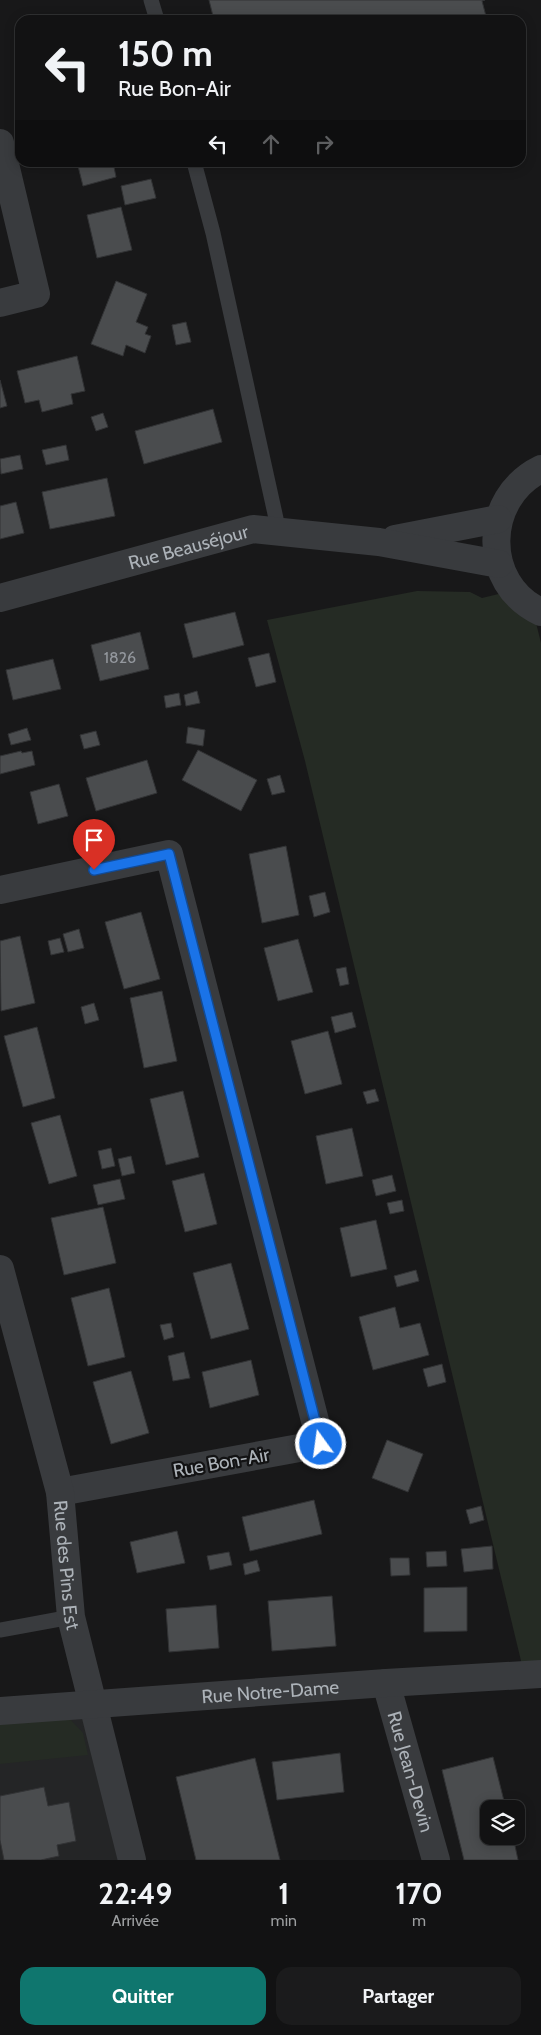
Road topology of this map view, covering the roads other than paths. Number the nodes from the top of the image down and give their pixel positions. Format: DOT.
graph roads {
  1 [pos="152,0"];
  2 [pos="156,15"];
  3 [pos="0,143"];
  4 [pos="195,167"];
  5 [pos="0,303"];
  6 [pos="541,469"];
  7 [pos="498,520"];
  8 [pos="278,532"];
  9 [pos="379,542"];
  10 [pos="499,564"];
  11 [pos="0,598"];
  12 [pos="541,612"];
  13 [pos="0,890"];
  14 [pos="0,1269"];
  15 [pos="60,1492"];
  16 [pos="71,1616"];
  17 [pos="0,1630"];
  18 [pos="541,1674"];
  19 [pos="386,1683"];
  20 [pos="92,1704"];
  21 [pos="0,1711"];
  22 [pos="132,1860"];
  23 [pos="436,1860"];
  1 -- 2 [label="lane"];
  3 -- 5 [label="street"];
  4 -- 8 [label="lane"];
  6 -- 7 [label="street"];
  7 -- 9 [label="street, Rue Beauséjour"];
  7 -- 10 [label="street"];
  8 -- 9 [label="street, Rue Beauséjour"];
  8 -- 11 [label="street, Rue Beauséjour"];
  9 -- 10 [label="street, Rue Beauséjour"];
  10 -- 12 [label="street"];
  13 -- 15 [label="street, Rue Bon-Air"];
  14 -- 15 [label="street, Rue des Pins Est"];
  15 -- 16 [label="street, Rue des Pins Est"];
  16 -- 17 [label="lane"];
  16 -- 20 [label="street, Rue des Pins Est"];
  18 -- 19 [label="street, Rue Notre-Dame"];
  19 -- 20 [label="street, Rue Notre-Dame"];
  19 -- 23 [label="street, Rue Jean-Devin"];
  20 -- 21 [label="street, Rue Notre-Dame"];
  20 -- 22 [label="street, Rue des Pins Est"];
}
